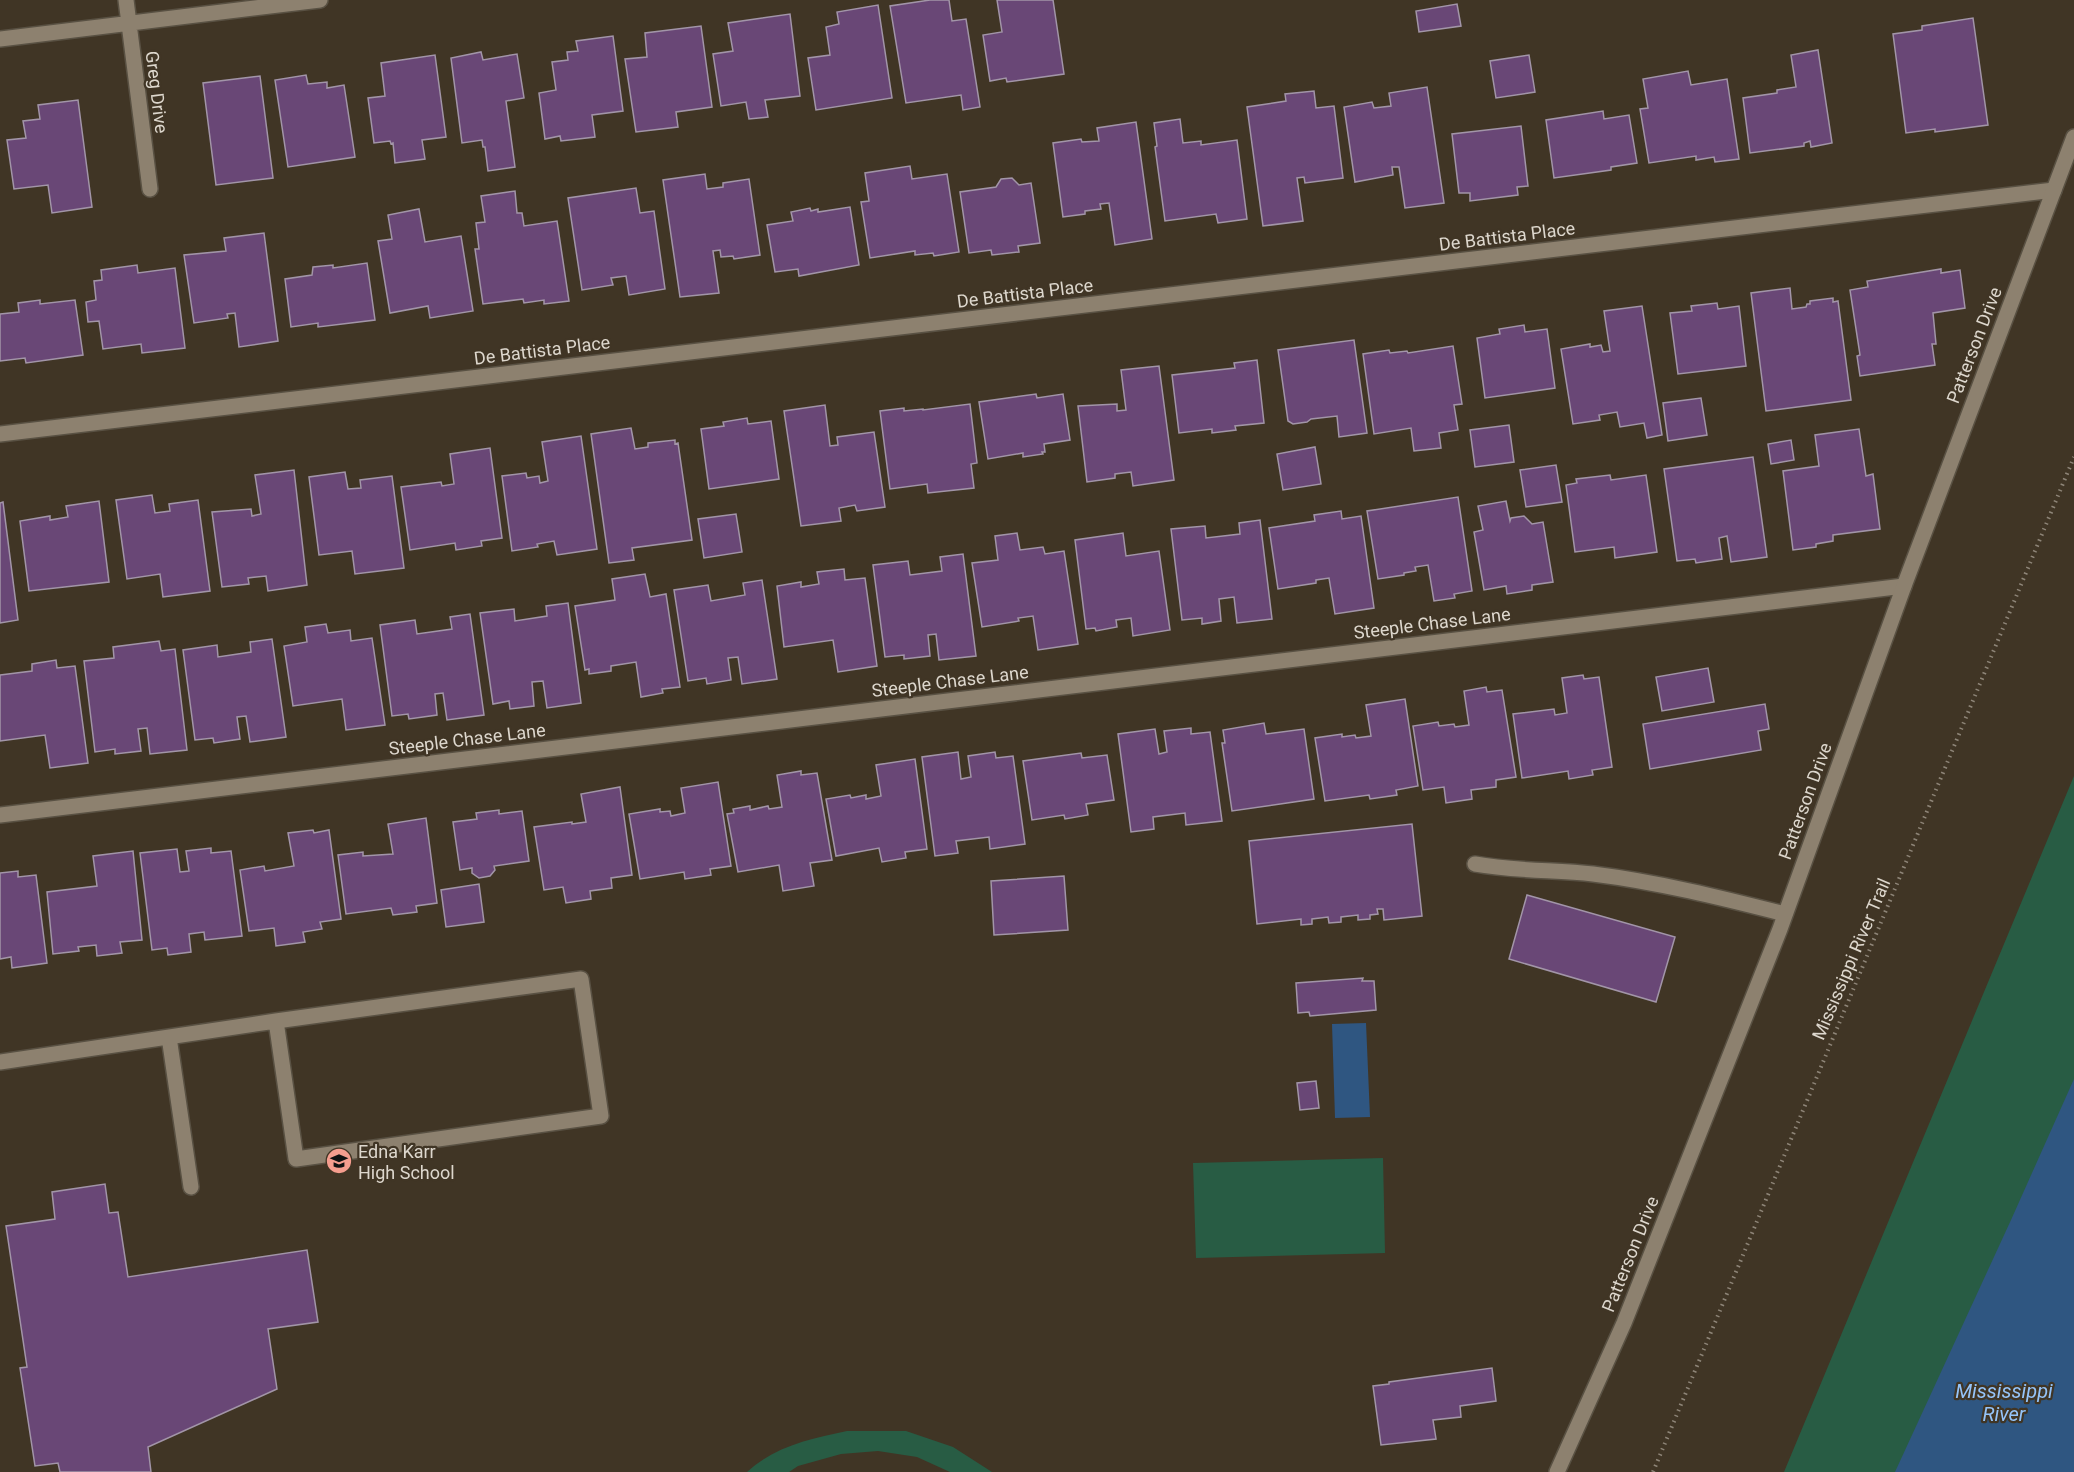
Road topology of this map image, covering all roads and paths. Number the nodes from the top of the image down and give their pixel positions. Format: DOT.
graph roads {
  1 [pos="126,0"];
  2 [pos="320,0"];
  3 [pos="129,23"];
  4 [pos="0,39"];
  5 [pos="2074,137"];
  6 [pos="150,189"];
  7 [pos="2054,190"];
  8 [pos="0,434"];
  9 [pos="2074,457"];
  10 [pos="1904,586"];
  11 [pos="0,815"];
  12 [pos="1475,864"];
  13 [pos="1785,914"];
  14 [pos="276,1021"];
  15 [pos="169,1037"];
  16 [pos="0,1062"];
  17 [pos="191,1186"];
  18 [pos="1557,1472"];
  19 [pos="1653,1472"];
  1 -- 3 [label="street, Greg Drive"];
  2 -- 3 [label="street"];
  3 -- 4 [label="street"];
  3 -- 6 [label="street, Greg Drive"];
  5 -- 7 [label="street, Patterson Drive"];
  7 -- 8 [label="street, De Battista Place"];
  7 -- 10 [label="street, Patterson Drive"];
  9 -- 19 [label="path, Mississippi River Trail"];
  10 -- 11 [label="street, Steeple Chase Lane"];
  10 -- 13 [label="street, Patterson Drive"];
  12 -- 13 [label="street"];
  13 -- 18 [label="street, Patterson Drive"];
  14 -- 14 [label="street"];
  14 -- 15 [label="street"];
  15 -- 16 [label="street"];
  15 -- 17 [label="street"];
}
